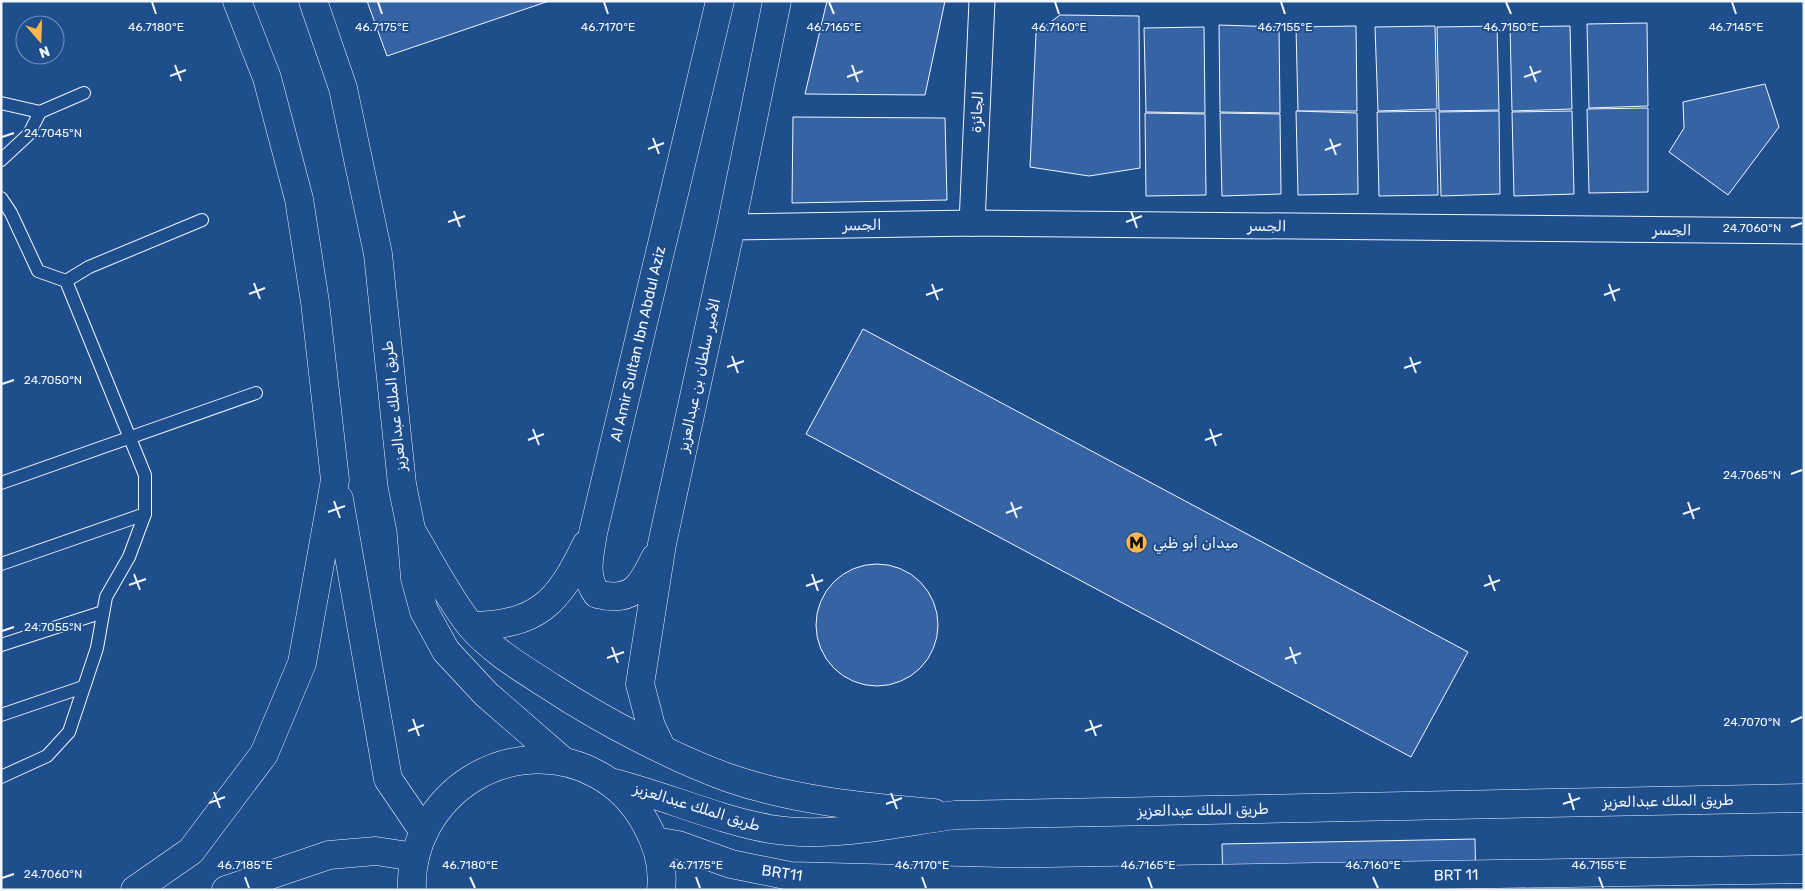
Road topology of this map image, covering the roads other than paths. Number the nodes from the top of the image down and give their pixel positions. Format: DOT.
graph roads {
  1 [pos="237,1"];
  2 [pos="313,1"];
  3 [pos="720,1"];
  4 [pos="777,1"];
  5 [pos="982,1"];
  6 [pos="84,93"];
  7 [pos="1,103"];
  8 [pos="40,112"];
  9 [pos="1,160"];
  10 [pos="1,198"];
  11 [pos="202,220"];
  12 [pos="972,223"];
  13 [pos="731,226"];
  14 [pos="1804,231"];
  15 [pos="66,280"];
  16 [pos="256,393"];
  17 [pos="129,439"];
  18 [pos="336,480"];
  19 [pos="1,482"];
  20 [pos="145,514"];
  21 [pos="411,530"];
  22 [pos="593,533"];
  23 [pos="662,544"];
  24 [pos="1,564"];
  25 [pos="103,612"];
  26 [pos="471,626"];
  27 [pos="1,644"];
  28 [pos="83,687"];
  29 [pos="1,715"];
  30 [pos="661,747"];
  31 [pos="563,761"];
  32 [pos="1,777"];
  33 [pos="610,782"];
  34 [pos="1804,798"];
  35 [pos="955,815"];
  36 [pos="655,841"];
  37 [pos="420,844"];
  38 [pos="1804,870"];
  39 [pos="1312,880"];
  40 [pos="1018,882"];
  41 [pos="135,890"];
  42 [pos="226,890"];
  43 [pos="412,890"];
  44 [pos="661,890"];
  45 [pos="912,890"];
  1 -- 18 [label="main road"];
  2 -- 21 [label="main road, طريق الملك عبدالعزيز"];
  3 -- 22 [label="main road, Al Amir Sultan Ibn Abdul Aziz"];
  4 -- 13 [label="main road, الأمير سلطان بن عبدالعزيز"];
  5 -- 12 [label="street, الجائزة"];
  6 -- 8 [label="lane"];
  7 -- 8 [label="lane"];
  8 -- 9 [label="lane"];
  10 -- 15 [label="lane"];
  11 -- 15 [label="lane"];
  12 -- 13 [label="street, الجسر"];
  12 -- 14 [label="street, الجسر"];
  13 -- 23 [label="main road, الأمير سلطان بن عبدالعزيز"];
  15 -- 17 [label="lane"];
  16 -- 17 [label="lane"];
  17 -- 19 [label="lane"];
  17 -- 20 [label="lane"];
  18 -- 37 [label="main road"];
  18 -- 41 [label="main road"];
  20 -- 24 [label="lane"];
  20 -- 25 [label="lane"];
  21 -- 26 [label="main road"];
  21 -- 31 [label="main road, طريق الملك عبدالعزيز"];
  22 -- 23 [label="main road, Al Amir Sultan Ibn Abdul Aziz"];
  22 -- 26 [label="main road"];
  23 -- 30 [label="main road, الأمير سلطان بن عبدالعزيز"];
  25 -- 27 [label="lane"];
  25 -- 28 [label="lane"];
  26 -- 30 [label="main road"];
  28 -- 29 [label="lane"];
  28 -- 32 [label="lane"];
  30 -- 35 [label="main road"];
  31 -- 33 [label="main road"];
  31 -- 37 [label="main road"];
  33 -- 35 [label="main road, طريق الملك عبدالعزيز"];
  33 -- 36 [label="main road"];
  34 -- 35 [label="main road, طريق الملك عبدالعزيز"];
  36 -- 40 [label="main road, BRT11"];
  36 -- 44 [label="main road"];
  37 -- 42 [label="main road"];
  37 -- 43 [label="main road"];
  38 -- 40 [label="main road, BRT 11"];
  39 -- 40 [label="lane"];
  40 -- 45 [label="main road"];
}
